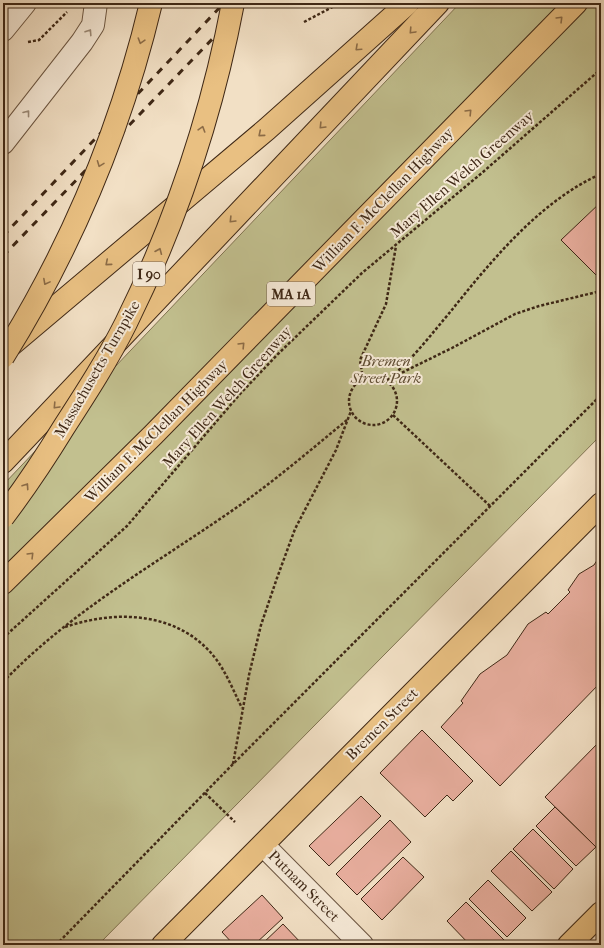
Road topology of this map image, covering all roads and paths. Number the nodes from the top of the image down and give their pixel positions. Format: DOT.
graph roads {
  1 [pos="25,3"];
  2 [pos="96,3"];
  3 [pos="151,3"];
  4 [pos="233,3"];
  5 [pos="340,3"];
  6 [pos="408,3"];
  7 [pos="438,3"];
  8 [pos="576,3"];
  9 [pos="70,10"];
  10 [pos="304,22"];
  11 [pos="3,30"];
  12 [pos="39,40"];
  13 [pos="601,69"];
  14 [pos="3,143"];
  15 [pos="601,174"];
  16 [pos="396,245"];
  17 [pos="601,291"];
  18 [pos="3,352"];
  19 [pos="3,358"];
  20 [pos="390,378"];
  21 [pos="362,379"];
  22 [pos="387,380"];
  23 [pos="601,395"];
  24 [pos="351,411"];
  25 [pos="393,415"];
  26 [pos="347,420"];
  27 [pos="3,462"];
  28 [pos="601,504"];
  29 [pos="490,506"];
  30 [pos="3,517"];
  31 [pos="3,583"];
  32 [pos="62,628"];
  33 [pos="3,638"];
  34 [pos="3,682"];
  35 [pos="243,708"];
  36 [pos="233,764"];
  37 [pos="205,793"];
  38 [pos="235,822"];
  39 [pos="262,845"];
  40 [pos="601,913"];
  41 [pos="56,945"];
  42 [pos="163,945"];
  43 [pos="362,945"];
  44 [pos="569,945"];
  1 -- 11 [label="street"];
  14 -- 2 [label="street, one-way"];
  3 -- 19 [label="main road, one-way, bridge"];
  30 -- 4 [label="main road, Massachusetts Turnpike / I 90, one-way, bridge"];
  5 -- 10 [label="path"];
  6 -- 18 [label="main road, one-way"];
  7 -- 27 [label="main road, one-way"];
  31 -- 8 [label="main road, William F. McClellan Highway / MA 1A, one-way"];
  9 -- 12 [label="path"];
  13 -- 16 [label="path, Mary Ellen Welch Greenway"];
  15 -- 20 [label="path"];
  16 -- 21 [label="path"];
  16 -- 33 [label="path, Mary Ellen Welch Greenway"];
  17 -- 20 [label="path"];
  20 -- 22 [label="path"];
  21 -- 22 [label="path"];
  21 -- 24 [label="path"];
  22 -- 25 [label="path"];
  23 -- 29 [label="path"];
  24 -- 25 [label="path"];
  24 -- 26 [label="path"];
  25 -- 29 [label="path"];
  26 -- 32 [label="path"];
  26 -- 35 [label="path"];
  28 -- 39 [label="main road, Bremen Street"];
  29 -- 36 [label="path"];
  32 -- 34 [label="path"];
  32 -- 35 [label="path"];
  35 -- 36 [label="path"];
  36 -- 37 [label="path"];
  37 -- 38 [label="path"];
  37 -- 41 [label="path"];
  39 -- 42 [label="main road, Bremen Street"];
  39 -- 43 [label="street, Putnam Street"];
  40 -- 44 [label="main road"];
}
